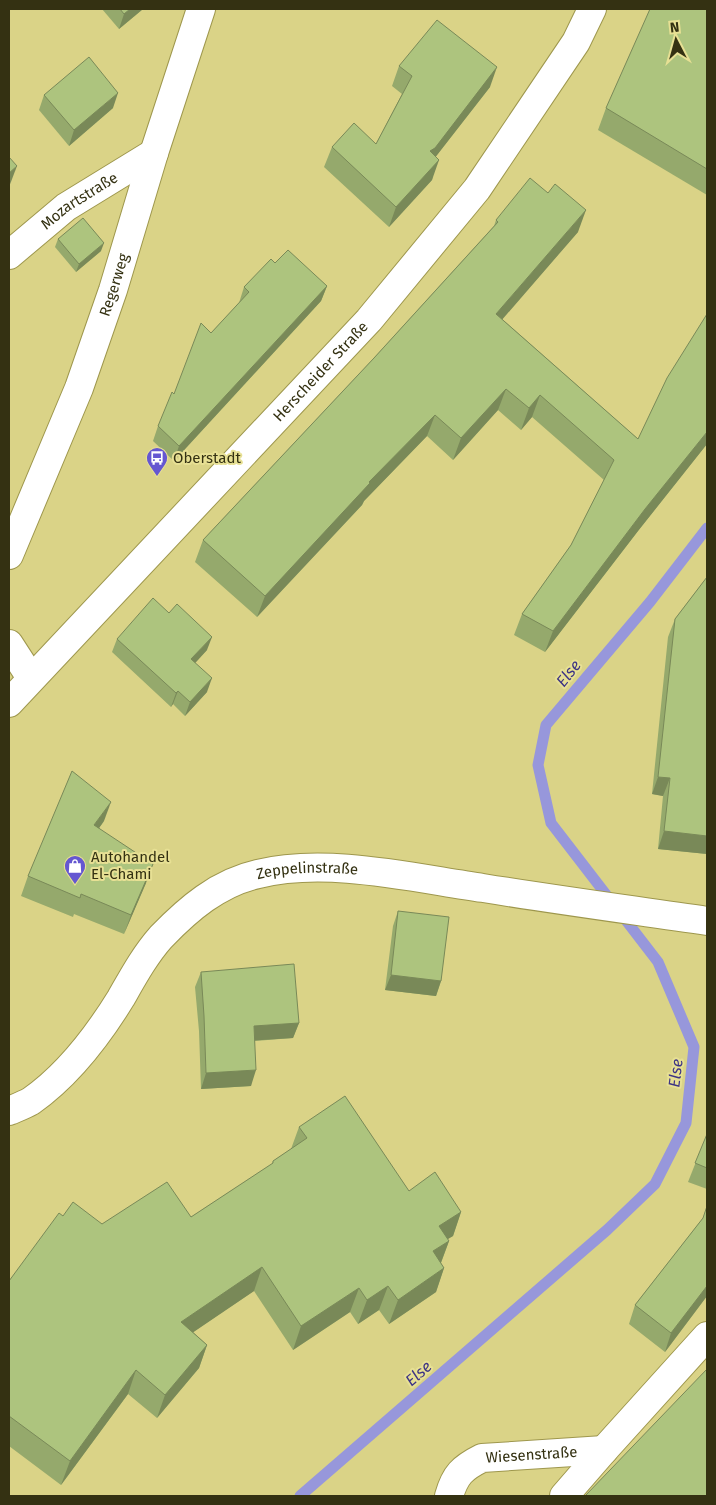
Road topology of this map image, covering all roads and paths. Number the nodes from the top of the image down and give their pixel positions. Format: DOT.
graph roads {
  1 [pos="200,9"];
  2 [pos="592,9"];
  3 [pos="154,153"];
  4 [pos="9,255"];
  5 [pos="9,556"];
  6 [pos="9,644"];
  7 [pos="31,678"];
  8 [pos="9,703"];
  9 [pos="707,921"];
  10 [pos="9,1111"];
  11 [pos="707,1336"];
  12 [pos="604,1450"];
  13 [pos="449,1496"];
  14 [pos="564,1496"];
  1 -- 3 [label="street, Regerweg"];
  2 -- 7 [label="street, Herscheider Straße"];
  3 -- 4 [label="street, Mozartstraße"];
  3 -- 5 [label="street, Regerweg"];
  6 -- 7 [label="street"];
  7 -- 8 [label="street, Herscheider Straße"];
  9 -- 10 [label="street, Zeppelinstraße"];
  11 -- 12 [label="street, Wiesenstraße"];
  12 -- 13 [label="street, Wiesenstraße"];
  12 -- 14 [label="street, Wiesenstraße"];
}
